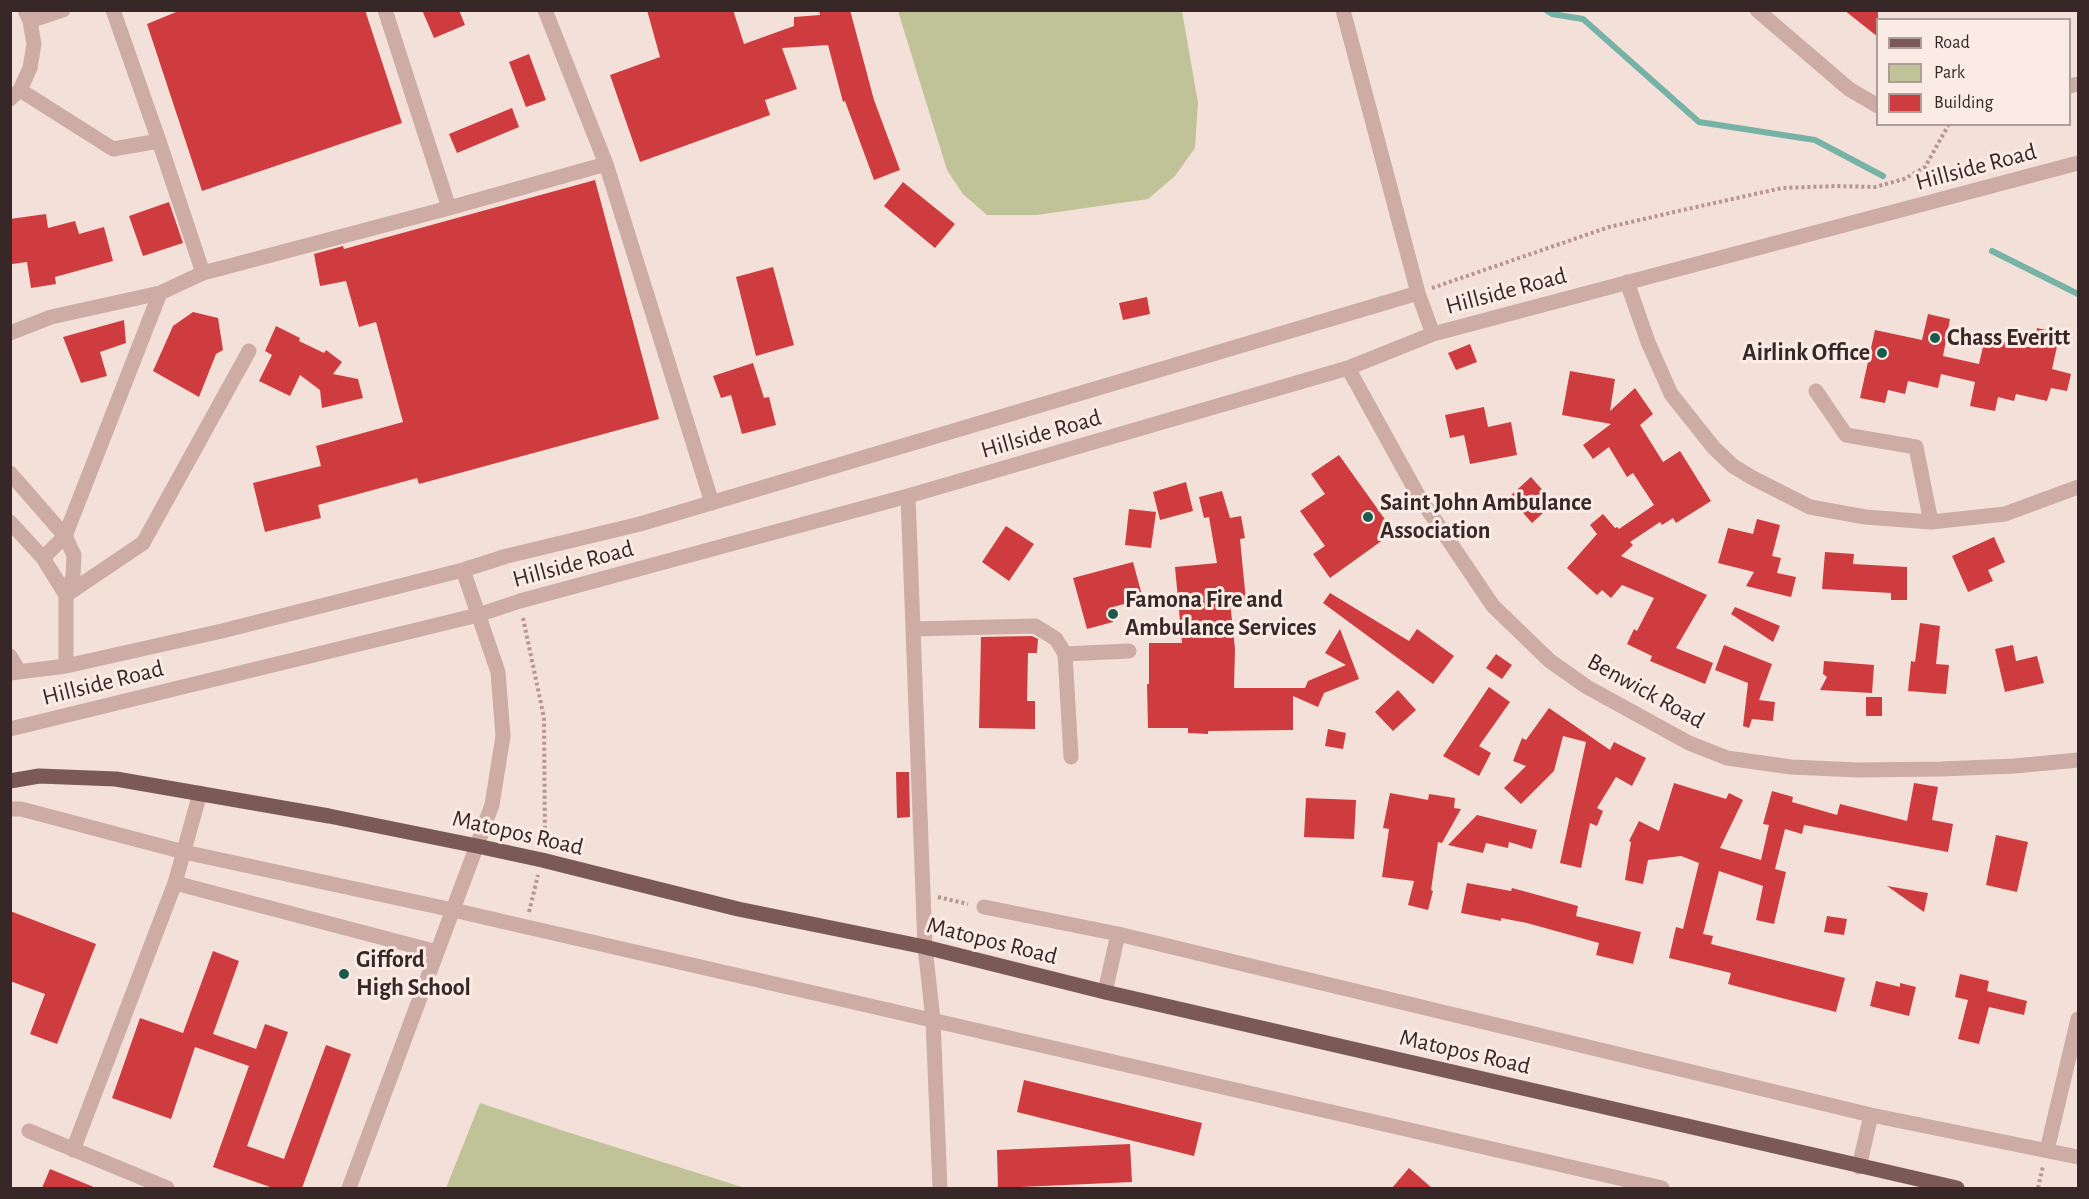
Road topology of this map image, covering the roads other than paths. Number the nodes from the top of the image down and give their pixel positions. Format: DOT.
graph roads {
  1 [pos="63,10"];
  2 [pos="113,10"];
  3 [pos="385,10"];
  4 [pos="545,10"];
  5 [pos="1342,10"];
  6 [pos="1756,10"];
  7 [pos="27,16"];
  8 [pos="15,94"];
  9 [pos="1876,105"];
  10 [pos="159,141"];
  11 [pos="2079,163"];
  12 [pos="606,164"];
  13 [pos="449,208"];
  14 [pos="203,273"];
  15 [pos="1627,282"];
  16 [pos="160,293"];
  17 [pos="1418,293"];
  18 [pos="10,333"];
  19 [pos="1432,334"];
  20 [pos="249,351"];
  21 [pos="1348,368"];
  22 [pos="1816,391"];
  23 [pos="10,473"];
  24 [pos="2079,487"];
  25 [pos="908,496"];
  26 [pos="712,503"];
  27 [pos="10,522"];
  28 [pos="1931,522"];
  29 [pos="65,536"];
  30 [pos="43,558"];
  31 [pos="463,570"];
  32 [pos="66,596"];
  33 [pos="478,615"];
  34 [pos="913,629"];
  35 [pos="1129,651"];
  36 [pos="1065,654"];
  37 [pos="10,656"];
  38 [pos="66,666"];
  39 [pos="15,672"];
  40 [pos="10,729"];
  41 [pos="1071,757"];
  42 [pos="2079,760"];
  43 [pos="10,781"];
  44 [pos="200,793"];
  45 [pos="10,809"];
  46 [pos="477,846"];
  47 [pos="184,852"];
  48 [pos="175,883"];
  49 [pos="984,907"];
  50 [pos="453,910"];
  51 [pos="1118,934"];
  52 [pos="925,947"];
  53 [pos="437,952"];
  54 [pos="1105,992"];
  55 [pos="2079,1019"];
  56 [pos="933,1020"];
  57 [pos="1871,1115"];
  58 [pos="29,1131"];
  59 [pos="73,1150"];
  60 [pos="2047,1150"];
  61 [pos="2079,1157"];
  62 [pos="1858,1167"];
  63 [pos="167,1188"];
  64 [pos="349,1188"];
  65 [pos="940,1188"];
  66 [pos="1662,1188"];
  67 [pos="1957,1188"];
  1 -- 7 [label="street"];
  2 -- 10 [label="street"];
  3 -- 13 [label="street"];
  4 -- 12 [label="street"];
  5 -- 17 [label="street"];
  6 -- 9 [label="street"];
  7 -- 8 [label="street"];
  8 -- 10 [label="street"];
  10 -- 14 [label="street"];
  11 -- 15 [label="street, Hillside Road"];
  12 -- 13 [label="street"];
  12 -- 26 [label="street"];
  13 -- 14 [label="street"];
  14 -- 16 [label="street"];
  15 -- 19 [label="street, Hillside Road"];
  15 -- 28 [label="street"];
  16 -- 18 [label="street"];
  16 -- 29 [label="street"];
  17 -- 19 [label="street"];
  17 -- 26 [label="street"];
  19 -- 21 [label="street, Hillside Road"];
  20 -- 32 [label="street"];
  21 -- 25 [label="street, Hillside Road"];
  21 -- 42 [label="street, Benwick Road"];
  22 -- 28 [label="street"];
  23 -- 29 [label="street"];
  24 -- 28 [label="street"];
  25 -- 33 [label="street, Hillside Road"];
  25 -- 34 [label="street"];
  26 -- 31 [label="street"];
  27 -- 30 [label="street"];
  29 -- 30 [label="street"];
  29 -- 32 [label="street"];
  30 -- 32 [label="street"];
  31 -- 33 [label="street"];
  31 -- 38 [label="street"];
  32 -- 38 [label="street"];
  33 -- 40 [label="street, Hillside Road"];
  33 -- 46 [label="street"];
  34 -- 36 [label="street"];
  34 -- 52 [label="street"];
  35 -- 36 [label="street"];
  36 -- 41 [label="street"];
  37 -- 39 [label="street"];
  38 -- 39 [label="street"];
  43 -- 44 [label="main road, Matopos Road"];
  44 -- 46 [label="main road, Matopos Road"];
  44 -- 47 [label="street"];
  45 -- 47 [label="street"];
  46 -- 50 [label="street"];
  46 -- 52 [label="main road, Matopos Road"];
  47 -- 48 [label="street"];
  47 -- 50 [label="street"];
  48 -- 53 [label="street"];
  48 -- 59 [label="street"];
  49 -- 51 [label="street"];
  50 -- 53 [label="street"];
  50 -- 56 [label="street"];
  51 -- 54 [label="street"];
  51 -- 57 [label="street"];
  52 -- 54 [label="main road, Matopos Road"];
  52 -- 56 [label="street"];
  53 -- 64 [label="street"];
  54 -- 62 [label="main road, Matopos Road"];
  55 -- 60 [label="street"];
  56 -- 65 [label="street"];
  56 -- 66 [label="street"];
  57 -- 60 [label="street"];
  57 -- 62 [label="street"];
  58 -- 59 [label="street"];
  59 -- 63 [label="street"];
  60 -- 61 [label="street"];
  62 -- 67 [label="main road, Matopos Road"];
}
